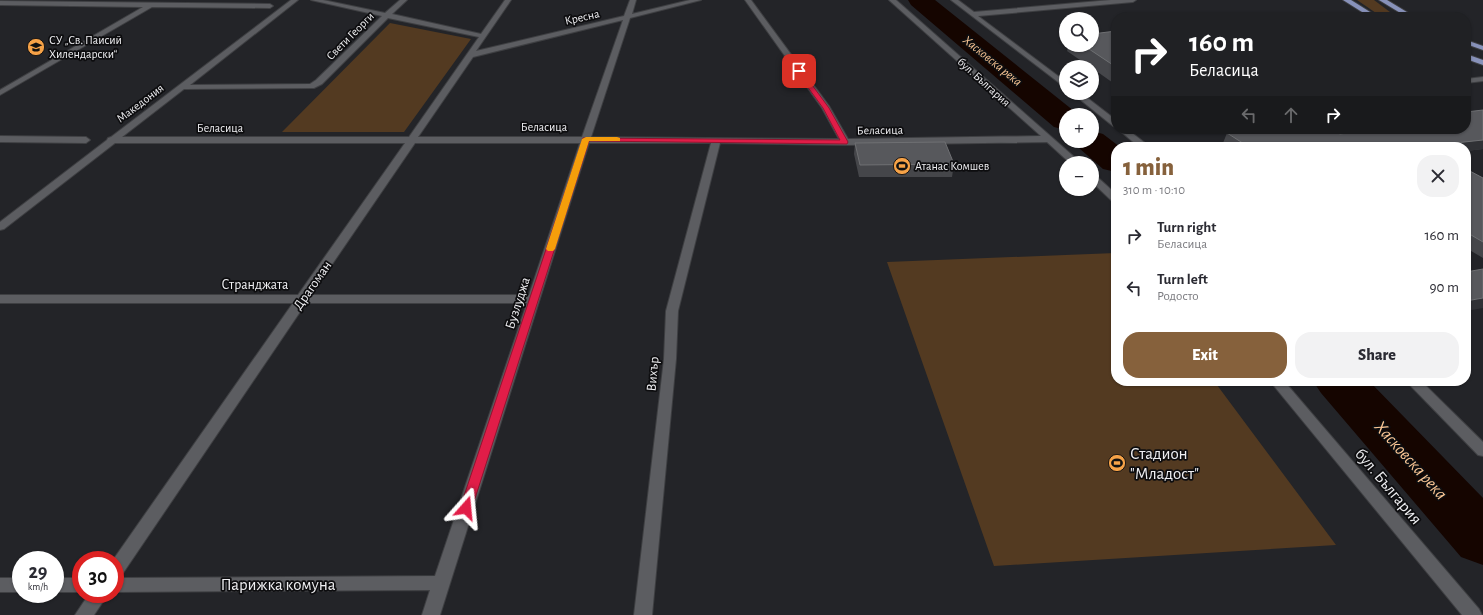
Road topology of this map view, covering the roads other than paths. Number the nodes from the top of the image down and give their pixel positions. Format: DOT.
graph roads {
  1 [pos="51,0"];
  2 [pos="159,0"];
  3 [pos="295,0"];
  4 [pos="314,0"];
  5 [pos="404,0"];
  6 [pos="508,0"];
  7 [pos="633,0"];
  8 [pos="698,0"];
  9 [pos="748,0"];
  10 [pos="892,0"];
  11 [pos="954,0"];
  12 [pos="1133,0"];
  13 [pos="1346,0"];
  14 [pos="1382,0"];
  15 [pos="0,3"];
  16 [pos="44,4"];
  17 [pos="150,5"];
  18 [pos="270,6"];
  19 [pos="1366,12"];
  20 [pos="1403,12"];
  21 [pos="973,14"];
  22 [pos="387,15"];
  23 [pos="627,18"];
  24 [pos="483,36"];
  25 [pos="1471,44"];
  26 [pos="1483,48"];
  27 [pos="471,55"];
  28 [pos="1471,58"];
  29 [pos="1483,63"];
  30 [pos="1483,79"];
  31 [pos="1471,80"];
  32 [pos="1059,81"];
  33 [pos="181,87"];
  34 [pos="0,93"];
  35 [pos="1085,100"];
  36 [pos="1111,120"];
  37 [pos="1128,134"];
  38 [pos="586,139"];
  39 [pos="1049,139"];
  40 [pos="0,140"];
  41 [pos="86,140"];
  42 [pos="111,140"];
  43 [pos="413,140"];
  44 [pos="716,140"];
  45 [pos="845,142"];
  46 [pos="1139,142"];
  47 [pos="1068,156"];
  48 [pos="1099,183"];
  49 [pos="1111,194"];
  50 [pos="0,227"];
  51 [pos="0,299"];
  52 [pos="302,299"];
  53 [pos="534,299"];
  54 [pos="1281,386"];
  55 [pos="1418,386"];
  56 [pos="1483,451"];
  57 [pos="124,558"];
  58 [pos="442,583"];
  59 [pos="0,585"];
  60 [pos="12,585"];
  61 [pos="124,585"];
  62 [pos="93,603"];
  63 [pos="84,615"];
  64 [pos="431,615"];
  65 [pos="643,615"];
  66 [pos="1472,615"];
  1 -- 16 [label="street"];
  2 -- 17 [label="street"];
  3 -- 33 [label="street, Македония"];
  4 -- 22 [label="street"];
  5 -- 22 [label="street, Свети Георги"];
  6 -- 24 [label="street, Драгоман"];
  7 -- 23 [label="street, Бузлуджа"];
  8 -- 23 [label="street, Кресна"];
  9 -- 45 [label="street"];
  10 -- 39 [label="street, бул. България"];
  11 -- 21 [label="street"];
  12 -- 21 [label="street"];
  13 -- 19 [label="main road"];
  14 -- 20 [label="main road"];
  15 -- 16 [label="street"];
  16 -- 17 [label="street"];
  17 -- 18 [label="street"];
  17 -- 34 [label="street"];
  21 -- 32 [label="street"];
  22 -- 24 [label="street"];
  22 -- 33 [label="street, Свети Георги"];
  23 -- 27 [label="street, Кресна"];
  23 -- 38 [label="street, Бузлуджа"];
  24 -- 27 [label="street, Драгоман"];
  25 -- 26 [label="main road"];
  27 -- 43 [label="street, Драгоман"];
  28 -- 29 [label="main road"];
  30 -- 31 [label="street"];
  33 -- 42 [label="street, Македония"];
  35 -- 36 [label="street"];
  37 -- 46 [label="street"];
  38 -- 43 [label="street, Беласица"];
  38 -- 44 [label="street, Беласица"];
  38 -- 53 [label="street, Бузлуджа"];
  39 -- 45 [label="street, Беласица"];
  39 -- 47 [label="street, бул. България"];
  40 -- 41 [label="street"];
  42 -- 43 [label="street, Беласица"];
  42 -- 50 [label="street, Македония"];
  43 -- 52 [label="street, Драгоман"];
  44 -- 45 [label="street, Беласица"];
  44 -- 65 [label="street, Вихър"];
  48 -- 49 [label="street"];
  51 -- 52 [label="street, Странджата"];
  52 -- 53 [label="street, Странджата"];
  52 -- 57 [label="street, Драгоман"];
  53 -- 58 [label="street, Бузлуджа"];
  54 -- 66 [label="street, бул. България"];
  55 -- 56 [label="street"];
  58 -- 61 [label="street, Парижка комуна"];
  58 -- 64 [label="street, Бузлуджа"];
  59 -- 60 [label="street"];
  62 -- 63 [label="street"];
}
